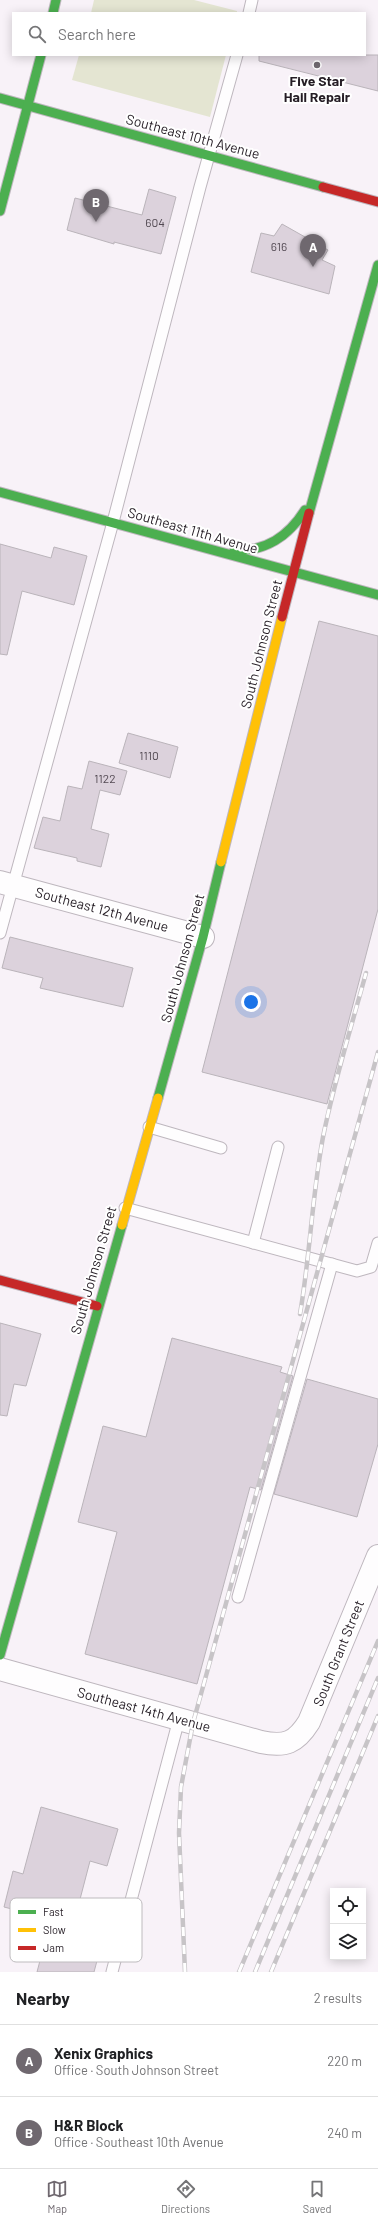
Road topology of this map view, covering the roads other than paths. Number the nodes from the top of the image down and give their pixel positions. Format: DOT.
graph roads {
  1 [pos="56,0"];
  2 [pos="252,0"];
  3 [pos="53,12"];
  4 [pos="248,12"];
  5 [pos="41,56"];
  6 [pos="237,56"];
  7 [pos="0,98"];
  8 [pos="28,106"];
  9 [pos="208,155"];
  10 [pos="378,202"];
  11 [pos="0,211"];
  12 [pos="378,265"];
  13 [pos="317,488"];
  14 [pos="0,492"];
  15 [pos="113,522"];
  16 [pos="196,546"];
  17 [pos="293,572"];
  18 [pos="378,595"];
  19 [pos="7,884"];
  20 [pos="0,933"];
  21 [pos="203,937"];
  22 [pos="149,1127"];
  23 [pos="278,1147"];
  24 [pos="221,1148"];
  25 [pos="125,1208"];
  26 [pos="253,1243"];
  27 [pos="378,1243"];
  28 [pos="332,1264"];
  29 [pos="0,1280"];
  30 [pos="97,1306"];
  31 [pos="378,1556"];
  32 [pos="238,1597"];
  33 [pos="0,1655"];
  34 [pos="0,1669"];
  35 [pos="179,1720"];
  36 [pos="289,1743"];
  37 [pos="132,1898"];
  38 [pos="115,1962"];
  39 [pos="112,1972"];
  1 -- 3 [label="main road"];
  2 -- 4 [label="lane"];
  5 -- 8 [label="main road"];
  6 -- 9 [label="lane"];
  7 -- 8 [label="main road, Southeast 10th Avenue"];
  8 -- 9 [label="main road, Southeast 10th Avenue"];
  8 -- 11 [label="main road"];
  9 -- 10 [label="main road, Southeast 10th Avenue"];
  9 -- 15 [label="lane"];
  12 -- 13 [label="main road, South Johnson Street"];
  13 -- 16 [label="main road"];
  13 -- 17 [label="main road, South Johnson Street"];
  14 -- 15 [label="main road, Southeast 11th Avenue"];
  15 -- 16 [label="main road, Southeast 11th Avenue"];
  15 -- 19 [label="lane"];
  16 -- 17 [label="main road, Southeast 11th Avenue"];
  17 -- 18 [label="main road, Southeast 11th Avenue"];
  17 -- 21 [label="main road, South Johnson Street"];
  19 -- 20 [label="lane"];
  19 -- 21 [label="street, Southeast 12th Avenue"];
  21 -- 22 [label="main road, South Johnson Street"];
  22 -- 24 [label="lane"];
  22 -- 25 [label="main road, South Johnson Street"];
  23 -- 26 [label="lane"];
  25 -- 26 [label="lane"];
  25 -- 30 [label="main road, South Johnson Street"];
  26 -- 28 [label="lane"];
  27 -- 28 [label="lane"];
  28 -- 32 [label="lane"];
  29 -- 30 [label="main road"];
  30 -- 33 [label="main road, South Johnson Street"];
  31 -- 36 [label="street, South Grant Street"];
  34 -- 35 [label="street, Southeast 14th Avenue"];
  35 -- 36 [label="street, Southeast 14th Avenue"];
  35 -- 37 [label="lane"];
  38 -- 39 [label="lane"];
}
